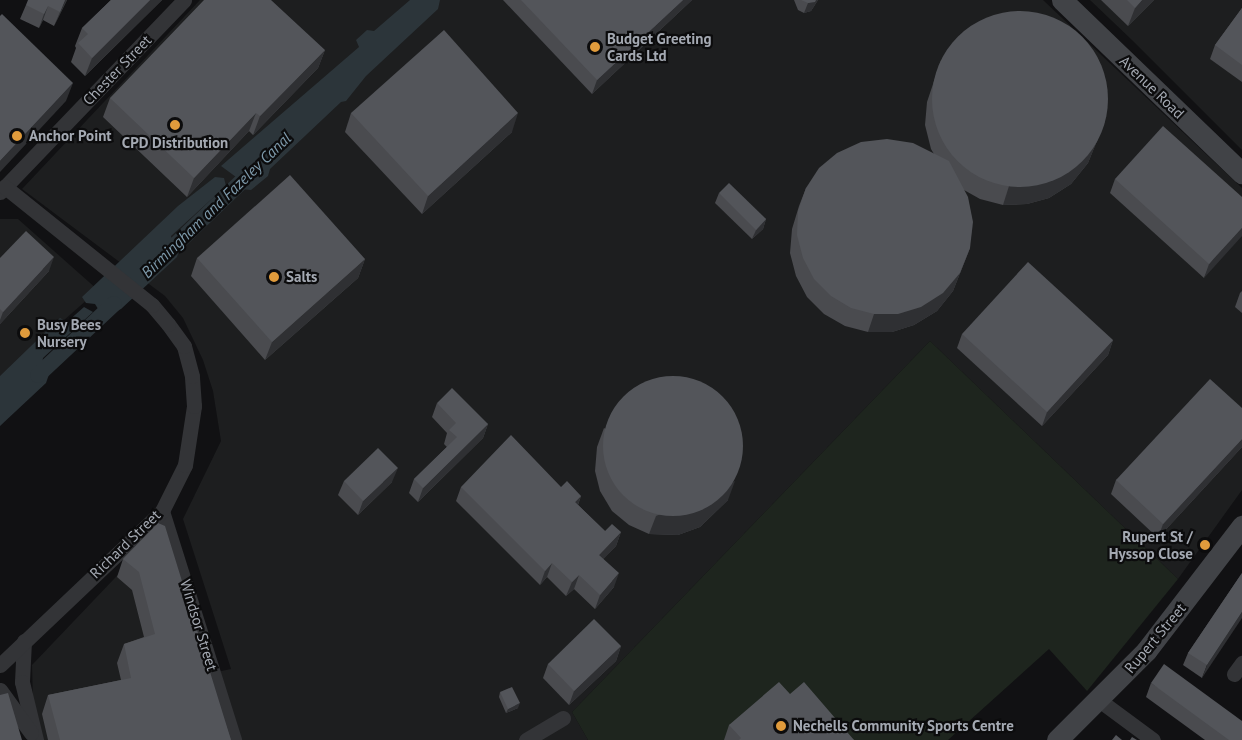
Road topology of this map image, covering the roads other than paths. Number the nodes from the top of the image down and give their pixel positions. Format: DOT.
graph roads {
  1 [pos="184,0"];
  2 [pos="1062,0"];
  3 [pos="1242,173"];
  4 [pos="3,189"];
  5 [pos="162,511"];
  6 [pos="1242,526"];
  7 [pos="24,642"];
  8 [pos="0,665"];
  9 [pos="21,672"];
  10 [pos="0,674"];
  11 [pos="0,690"];
  12 [pos="1100,700"];
  13 [pos="563,718"];
  14 [pos="35,739"];
  15 [pos="234,740"];
  16 [pos="526,740"];
  17 [pos="1057,740"];
  18 [pos="1153,740"];
  1 -- 4 [label="street, Chester Street"];
  2 -- 3 [label="street, Avenue Road"];
  4 -- 5 [label="street, Richard Street"];
  5 -- 7 [label="street, Richard Street"];
  5 -- 15 [label="street, Windsor Street"];
  6 -- 12 [label="street, Rupert Street"];
  7 -- 8 [label="street, Richard Street"];
  7 -- 9 [label="street"];
  9 -- 10 [label="street"];
  9 -- 14 [label="street"];
  11 -- 14 [label="street"];
  12 -- 17 [label="street, Rupert Street"];
  12 -- 18 [label="street"];
  13 -- 16 [label="street"];
}
